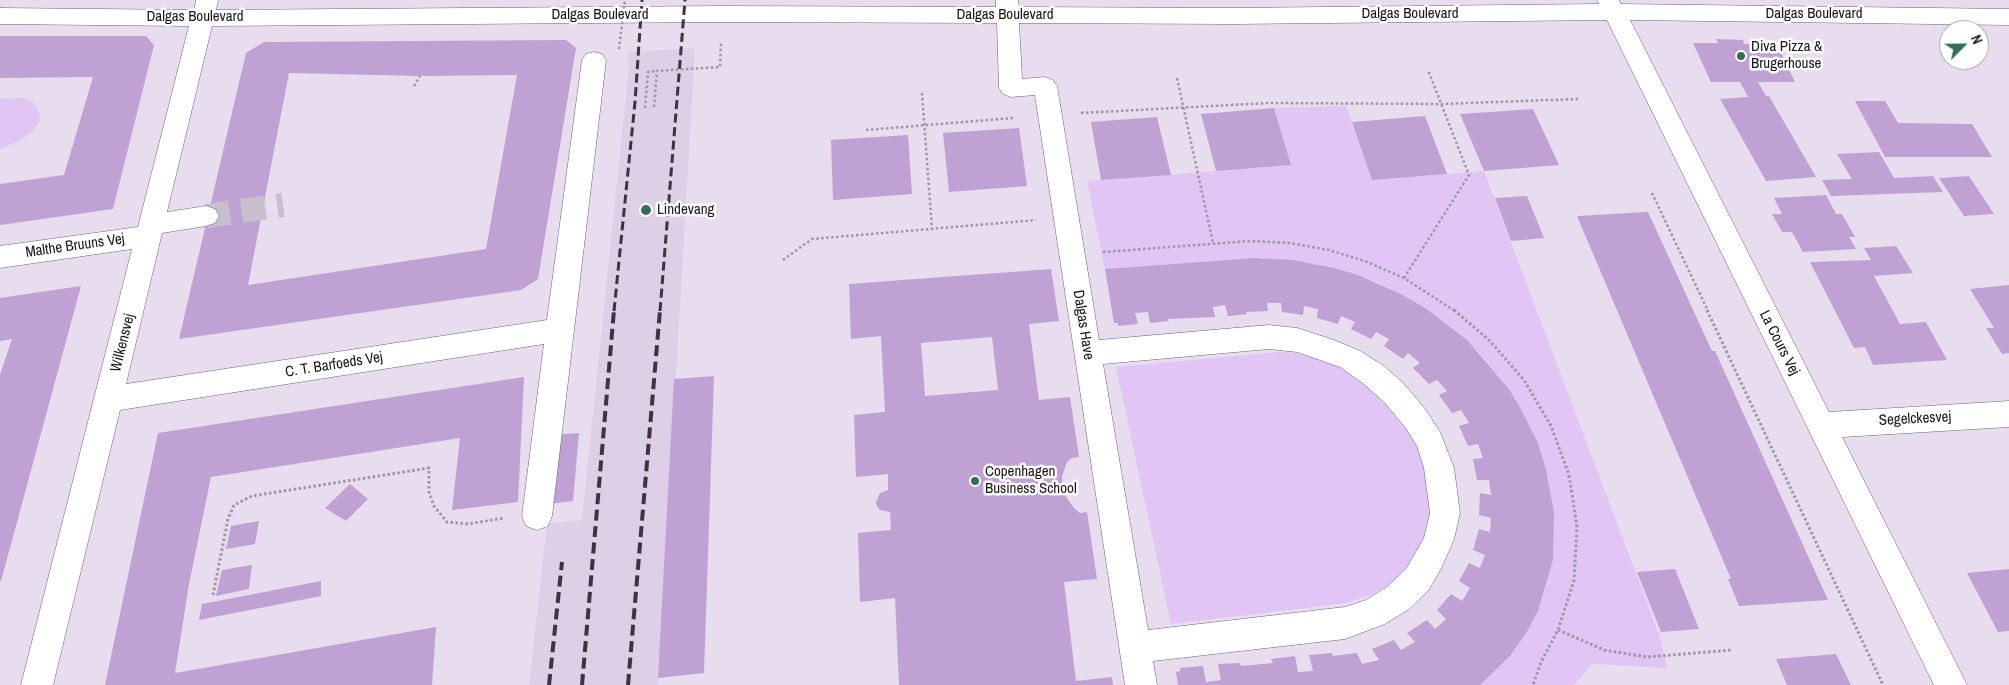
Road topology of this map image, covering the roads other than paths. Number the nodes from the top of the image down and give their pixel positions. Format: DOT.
graph roads {
  1 [pos="1611,6"];
  2 [pos="1008,7"];
  3 [pos="1233,8"];
  4 [pos="206,9"];
  5 [pos="0,16"];
  6 [pos="2009,17"];
  7 [pos="594,60"];
  8 [pos="206,216"];
  9 [pos="152,230"];
  10 [pos="0,257"];
  11 [pos="558,330"];
  12 [pos="1088,353"];
  13 [pos="109,399"];
  14 [pos="2009,414"];
  15 [pos="1820,424"];
  16 [pos="538,513"];
  17 [pos="1135,648"];
  18 [pos="37,685"];
  19 [pos="1141,685"];
  20 [pos="1951,685"];
  1 -- 3 [label="street, Dalgas Boulevard"];
  1 -- 6 [label="street, Dalgas Boulevard"];
  1 -- 15 [label="street, La Cours Vej"];
  2 -- 3 [label="street, Dalgas Boulevard"];
  2 -- 4 [label="street, Dalgas Boulevard"];
  2 -- 12 [label="street, Dalgas Have"];
  4 -- 5 [label="street, Dalgas Boulevard"];
  4 -- 9 [label="street, Wilkensvej"];
  7 -- 11 [label="street"];
  8 -- 9 [label="street, Malthe Bruuns Vej"];
  9 -- 10 [label="street, Malthe Bruuns Vej"];
  9 -- 13 [label="street, Wilkensvej"];
  11 -- 13 [label="street, C. T. Barfoeds Vej"];
  11 -- 16 [label="street"];
  12 -- 17 [label="street, Dalgas Have"];
  12 -- 17 [label="street"];
  13 -- 18 [label="street, Wilkensvej"];
  14 -- 15 [label="street, Segelckesvej"];
  15 -- 20 [label="street, La Cours Vej"];
  17 -- 19 [label="street, Dalgas Have"];
}
